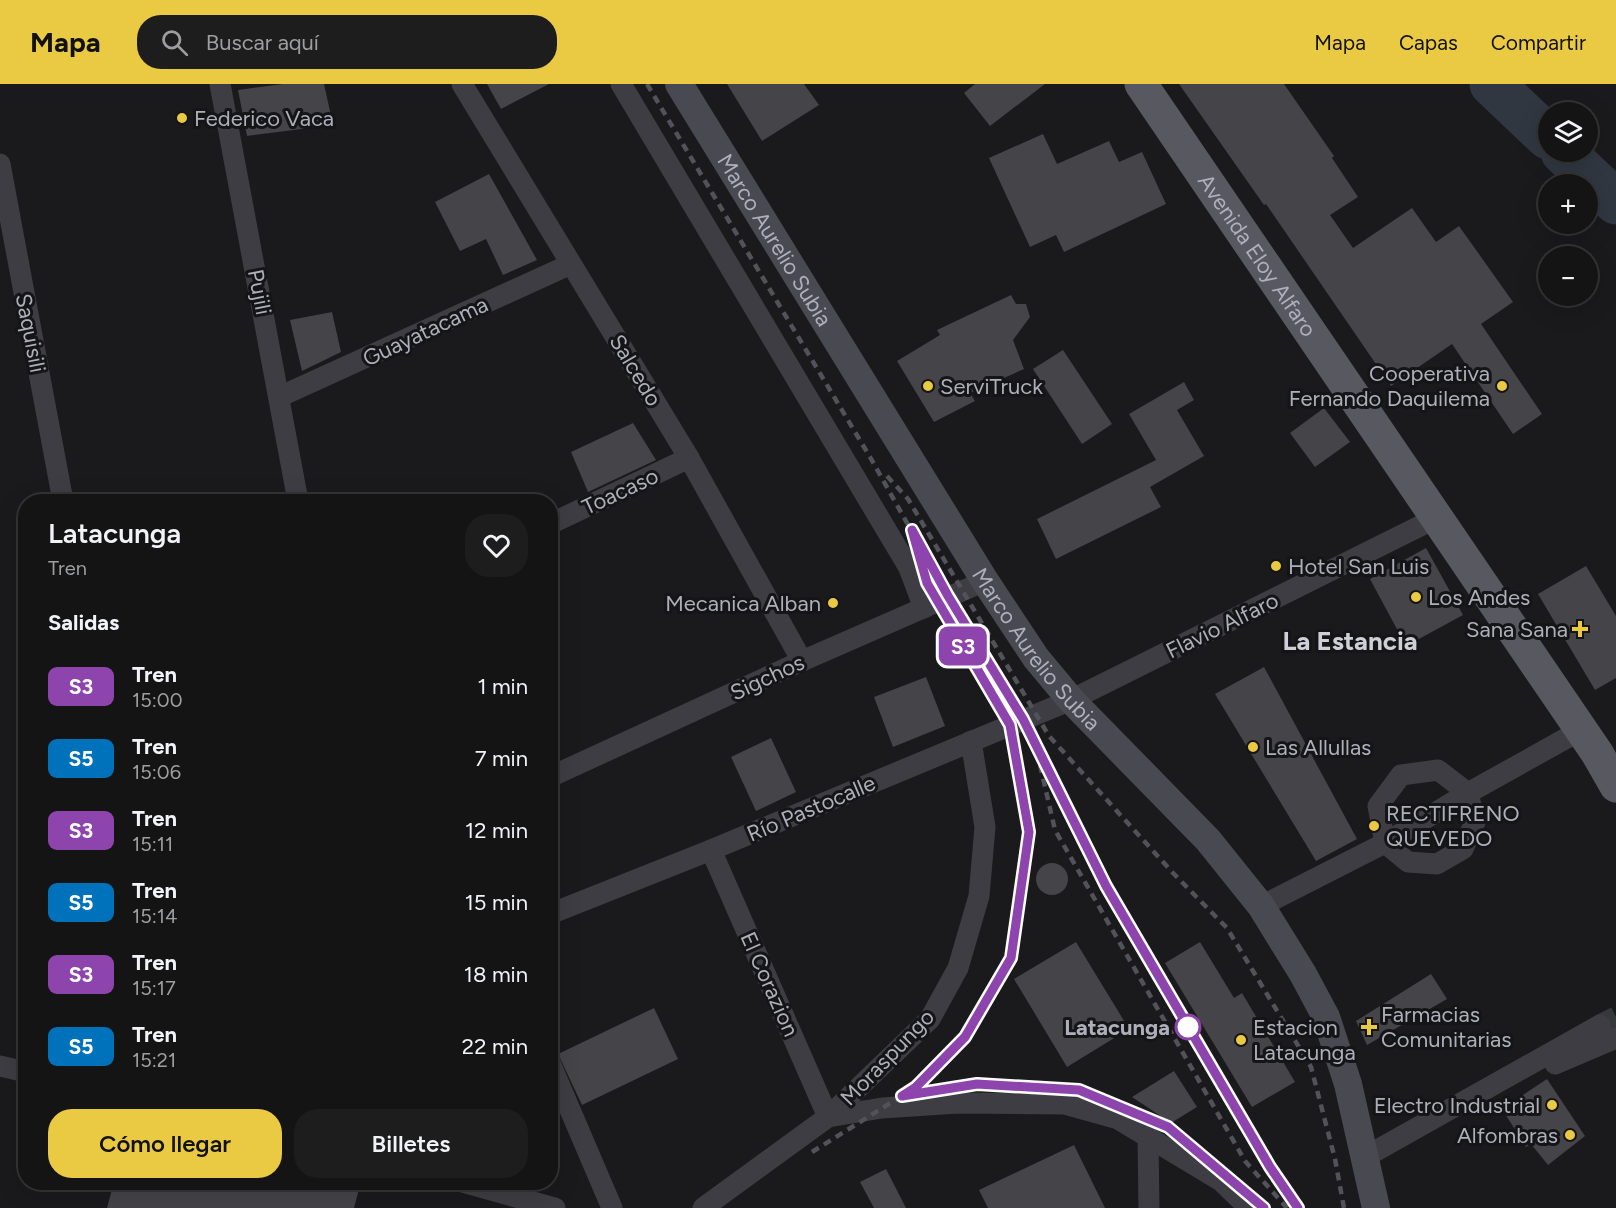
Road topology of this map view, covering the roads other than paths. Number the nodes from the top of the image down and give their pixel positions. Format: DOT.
graph roads {
  1 [pos="220,84"];
  2 [pos="462,84"];
  3 [pos="621,84"];
  4 [pos="679,84"];
  5 [pos="1141,84"];
  6 [pos="0,164"];
  7 [pos="571,264"];
  8 [pos="279,397"];
  9 [pos="689,458"];
  10 [pos="62,494"];
  11 [pos="297,494"];
  12 [pos="1438,518"];
  13 [pos="558,520"];
  14 [pos="985,581"];
  15 [pos="924,608"];
  16 [pos="802,661"];
  17 [pos="1071,700"];
  18 [pos="971,741"];
  19 [pos="1598,749"];
  20 [pos="558,773"];
  21 [pos="1616,786"];
  22 [pos="1468,793"];
  23 [pos="1385,843"];
  24 [pos="711,850"];
  25 [pos="1260,906"];
  26 [pos="558,911"];
  27 [pos="1608,1032"];
  28 [pos="0,1066"];
  29 [pos="18,1070"];
  30 [pos="558,1083"];
  31 [pos="828,1117"];
  32 [pos="1148,1138"];
  33 [pos="1365,1158"];
  34 [pos="491,1190"];
  35 [pos="555,1208"];
  36 [pos="612,1208"];
  37 [pos="703,1208"];
  38 [pos="1149,1208"];
  39 [pos="1248,1208"];
  40 [pos="1376,1208"];
  1 -- 8 [label="street, Pujili"];
  2 -- 7 [label="street, Salcedo"];
  3 -- 15 [label="street"];
  4 -- 14 [label="street, Marco Aurelio Subia"];
  5 -- 12 [label="main road, Avenida Eloy Alfaro"];
  6 -- 10 [label="street, Saquisili"];
  7 -- 8 [label="street, Guayatacama"];
  7 -- 9 [label="street, Salcedo"];
  8 -- 11 [label="street, Pujili"];
  9 -- 13 [label="street, Toacaso"];
  9 -- 16 [label="street, Salcedo"];
  12 -- 17 [label="street, Flavio Alfaro"];
  12 -- 19 [label="main road, Avenida Eloy Alfaro"];
  14 -- 15 [label="street, Sigchos"];
  14 -- 17 [label="street, Marco Aurelio Subia"];
  15 -- 16 [label="street, Sigchos"];
  16 -- 20 [label="street, Sigchos"];
  17 -- 18 [label="street, Río Pastocalle"];
  17 -- 25 [label="street, Marco Aurelio Subia"];
  18 -- 24 [label="street, Río Pastocalle"];
  18 -- 31 [label="street, Moraspungo"];
  19 -- 21 [label="main road, Avenida Eloy Alfaro"];
  19 -- 22 [label="street"];
  22 -- 23 [label="street"];
  22 -- 23 [label="street"];
  22 -- 23 [label="street"];
  23 -- 25 [label="street"];
  24 -- 26 [label="street, Río Pastocalle"];
  24 -- 31 [label="street, El Corazion"];
  25 -- 33 [label="street, Marco Aurelio Subia"];
  27 -- 33 [label="street"];
  28 -- 29 [label="street"];
  30 -- 36 [label="street"];
  31 -- 32 [label="street"];
  31 -- 37 [label="street, Moraspungo"];
  32 -- 38 [label="street"];
  32 -- 39 [label="street"];
  33 -- 40 [label="street, Marco Aurelio Subia"];
  34 -- 35 [label="street"];
}
